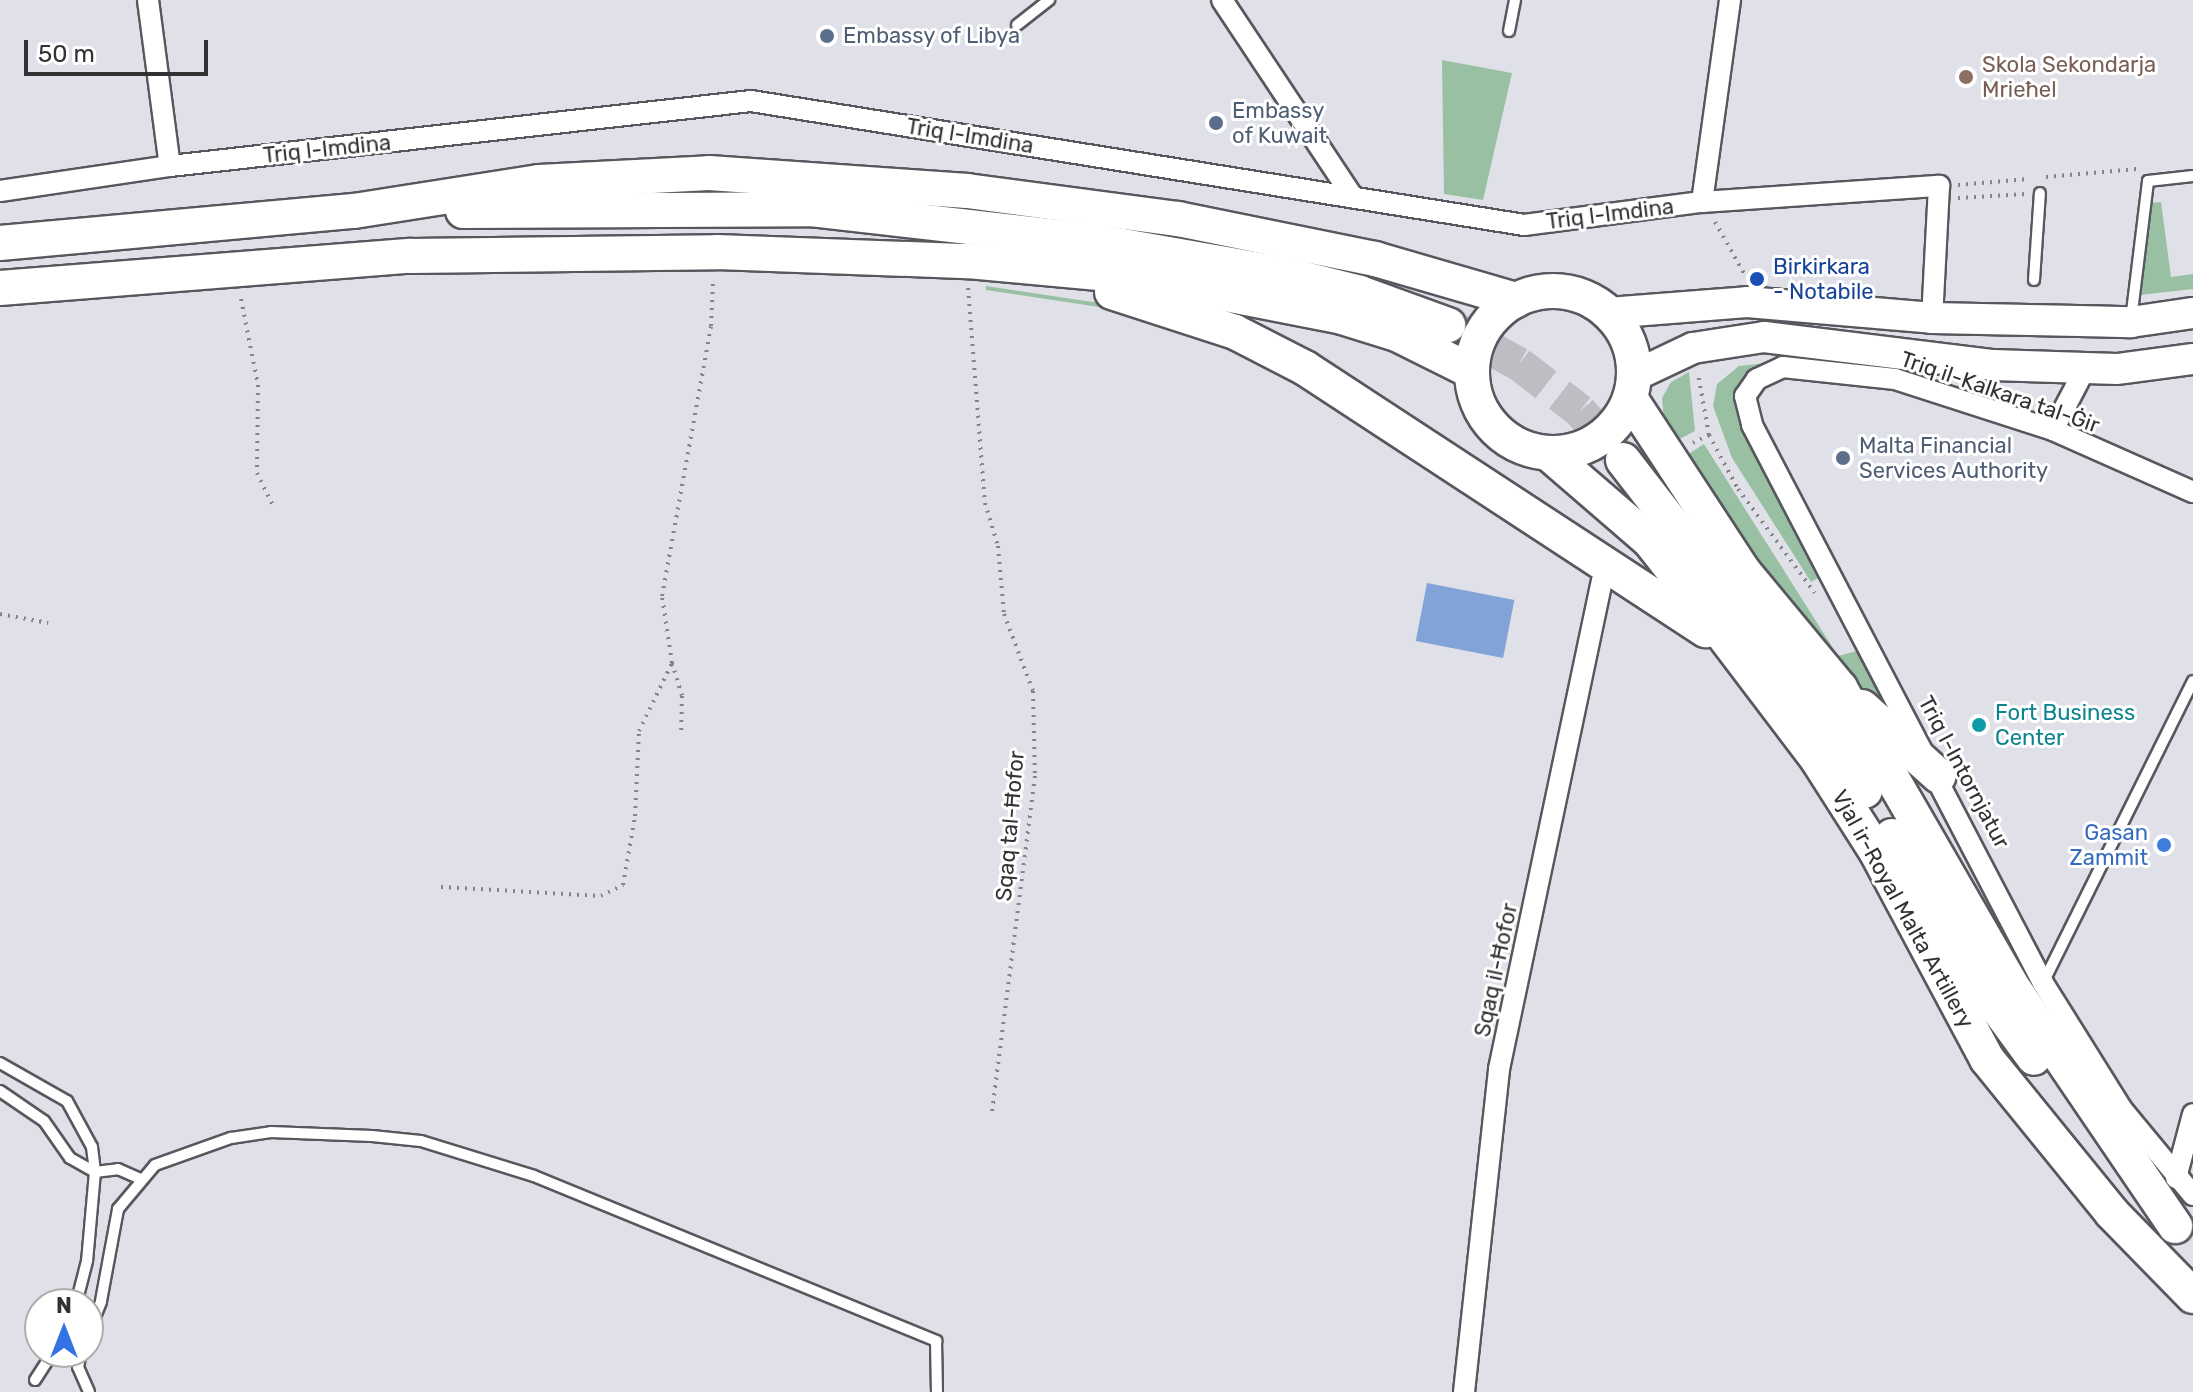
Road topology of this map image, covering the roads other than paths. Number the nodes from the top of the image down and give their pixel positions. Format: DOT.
graph roads {
  1 [pos="148,0"];
  2 [pos="1049,0"];
  3 [pos="1222,0"];
  4 [pos="1515,0"];
  5 [pos="1730,0"];
  6 [pos="1017,25"];
  7 [pos="1509,31"];
  8 [pos="170,166"];
  9 [pos="2193,176"];
  10 [pos="0,191"];
  11 [pos="2040,193"];
  12 [pos="1353,197"];
  13 [pos="1702,202"];
  14 [pos="354,211"];
  15 [pos="0,243"];
  16 [pos="979,263"];
  17 [pos="2034,280"];
  18 [pos="0,288"];
  19 [pos="1523,297"];
  20 [pos="1608,313"];
  21 [pos="2193,313"];
  22 [pos="1932,318"];
  23 [pos="2131,322"];
  24 [pos="1448,325"];
  25 [pos="2193,359"];
  26 [pos="1783,367"];
  27 [pos="2085,369"];
  28 [pos="1471,371"];
  29 [pos="1632,387"];
  30 [pos="2053,430"];
  31 [pos="1548,453"];
  32 [pos="1623,460"];
  33 [pos="2193,492"];
  34 [pos="1613,565"];
  35 [pos="1733,649"];
  36 [pos="2193,681"];
  37 [pos="1840,688"];
  38 [pos="1939,776"];
  39 [pos="2043,983"];
  40 [pos="0,1063"];
  41 [pos="0,1091"];
  42 [pos="2193,1114"];
  43 [pos="95,1172"];
  44 [pos="2176,1178"];
  45 [pos="140,1179"];
  46 [pos="2193,1195"];
  47 [pos="2184,1234"];
  48 [pos="80,1288"];
  49 [pos="103,1288"];
  50 [pos="2193,1296"];
  51 [pos="43,1368"];
  52 [pos="78,1368"];
  53 [pos="35,1380"];
  54 [pos="89,1392"];
  55 [pos="937,1392"];
  56 [pos="1464,1392"];
  1 -- 8 [label="street"];
  2 -- 6 [label="lane"];
  3 -- 12 [label="street"];
  4 -- 7 [label="lane"];
  5 -- 13 [label="street"];
  8 -- 10 [label="street, Triq l-Imdina"];
  8 -- 12 [label="street, Triq l-Imdina"];
  9 -- 23 [label="lane"];
  11 -- 17 [label="lane"];
  12 -- 13 [label="street, Triq l-Imdina"];
  13 -- 22 [label="street, Triq l-Imdina"];
  14 -- 15 [label="highway"];
  14 -- 19 [label="highway"];
  14 -- 24 [label="highway"];
  16 -- 18 [label="highway"];
  16 -- 28 [label="highway"];
  16 -- 34 [label="highway"];
  19 -- 20 [label="highway"];
  19 -- 28 [label="highway"];
  20 -- 22 [label="main road"];
  20 -- 29 [label="highway"];
  21 -- 23 [label="main road"];
  22 -- 23 [label="main road"];
  25 -- 27 [label="main road"];
  26 -- 30 [label="street, Triq il-Kalkara tal-Ġir"];
  26 -- 38 [label="street, Triq l-Intornjatur"];
  27 -- 29 [label="main road"];
  27 -- 30 [label="street"];
  28 -- 31 [label="highway"];
  29 -- 31 [label="highway"];
  29 -- 37 [label="highway, Vjal ir-Royal Malta Artillery"];
  30 -- 33 [label="street, Triq il-Kalkara tal-Ġir"];
  31 -- 35 [label="highway, Vjal ir-Royal Malta Artillery"];
  32 -- 47 [label="highway, Vjal ir-Royal Malta Artillery"];
  34 -- 35 [label="highway"];
  34 -- 56 [label="street, Sqaq il-Ħofor"];
  35 -- 50 [label="highway, Vjal ir-Royal Malta Artillery"];
  36 -- 39 [label="lane"];
  37 -- 38 [label="highway"];
  37 -- 47 [label="highway, Vjal ir-Royal Malta Artillery"];
  38 -- 39 [label="street, Triq l-Intornjatur"];
  39 -- 44 [label="street, Triq l-Intornjatur"];
  40 -- 43 [label="lane"];
  41 -- 43 [label="lane"];
  42 -- 44 [label="street"];
  43 -- 45 [label="lane"];
  43 -- 48 [label="lane"];
  44 -- 46 [label="street, Triq l-Intornjatur"];
  45 -- 49 [label="lane"];
  45 -- 55 [label="lane"];
  51 -- 53 [label="lane"];
  52 -- 54 [label="lane"];
}
